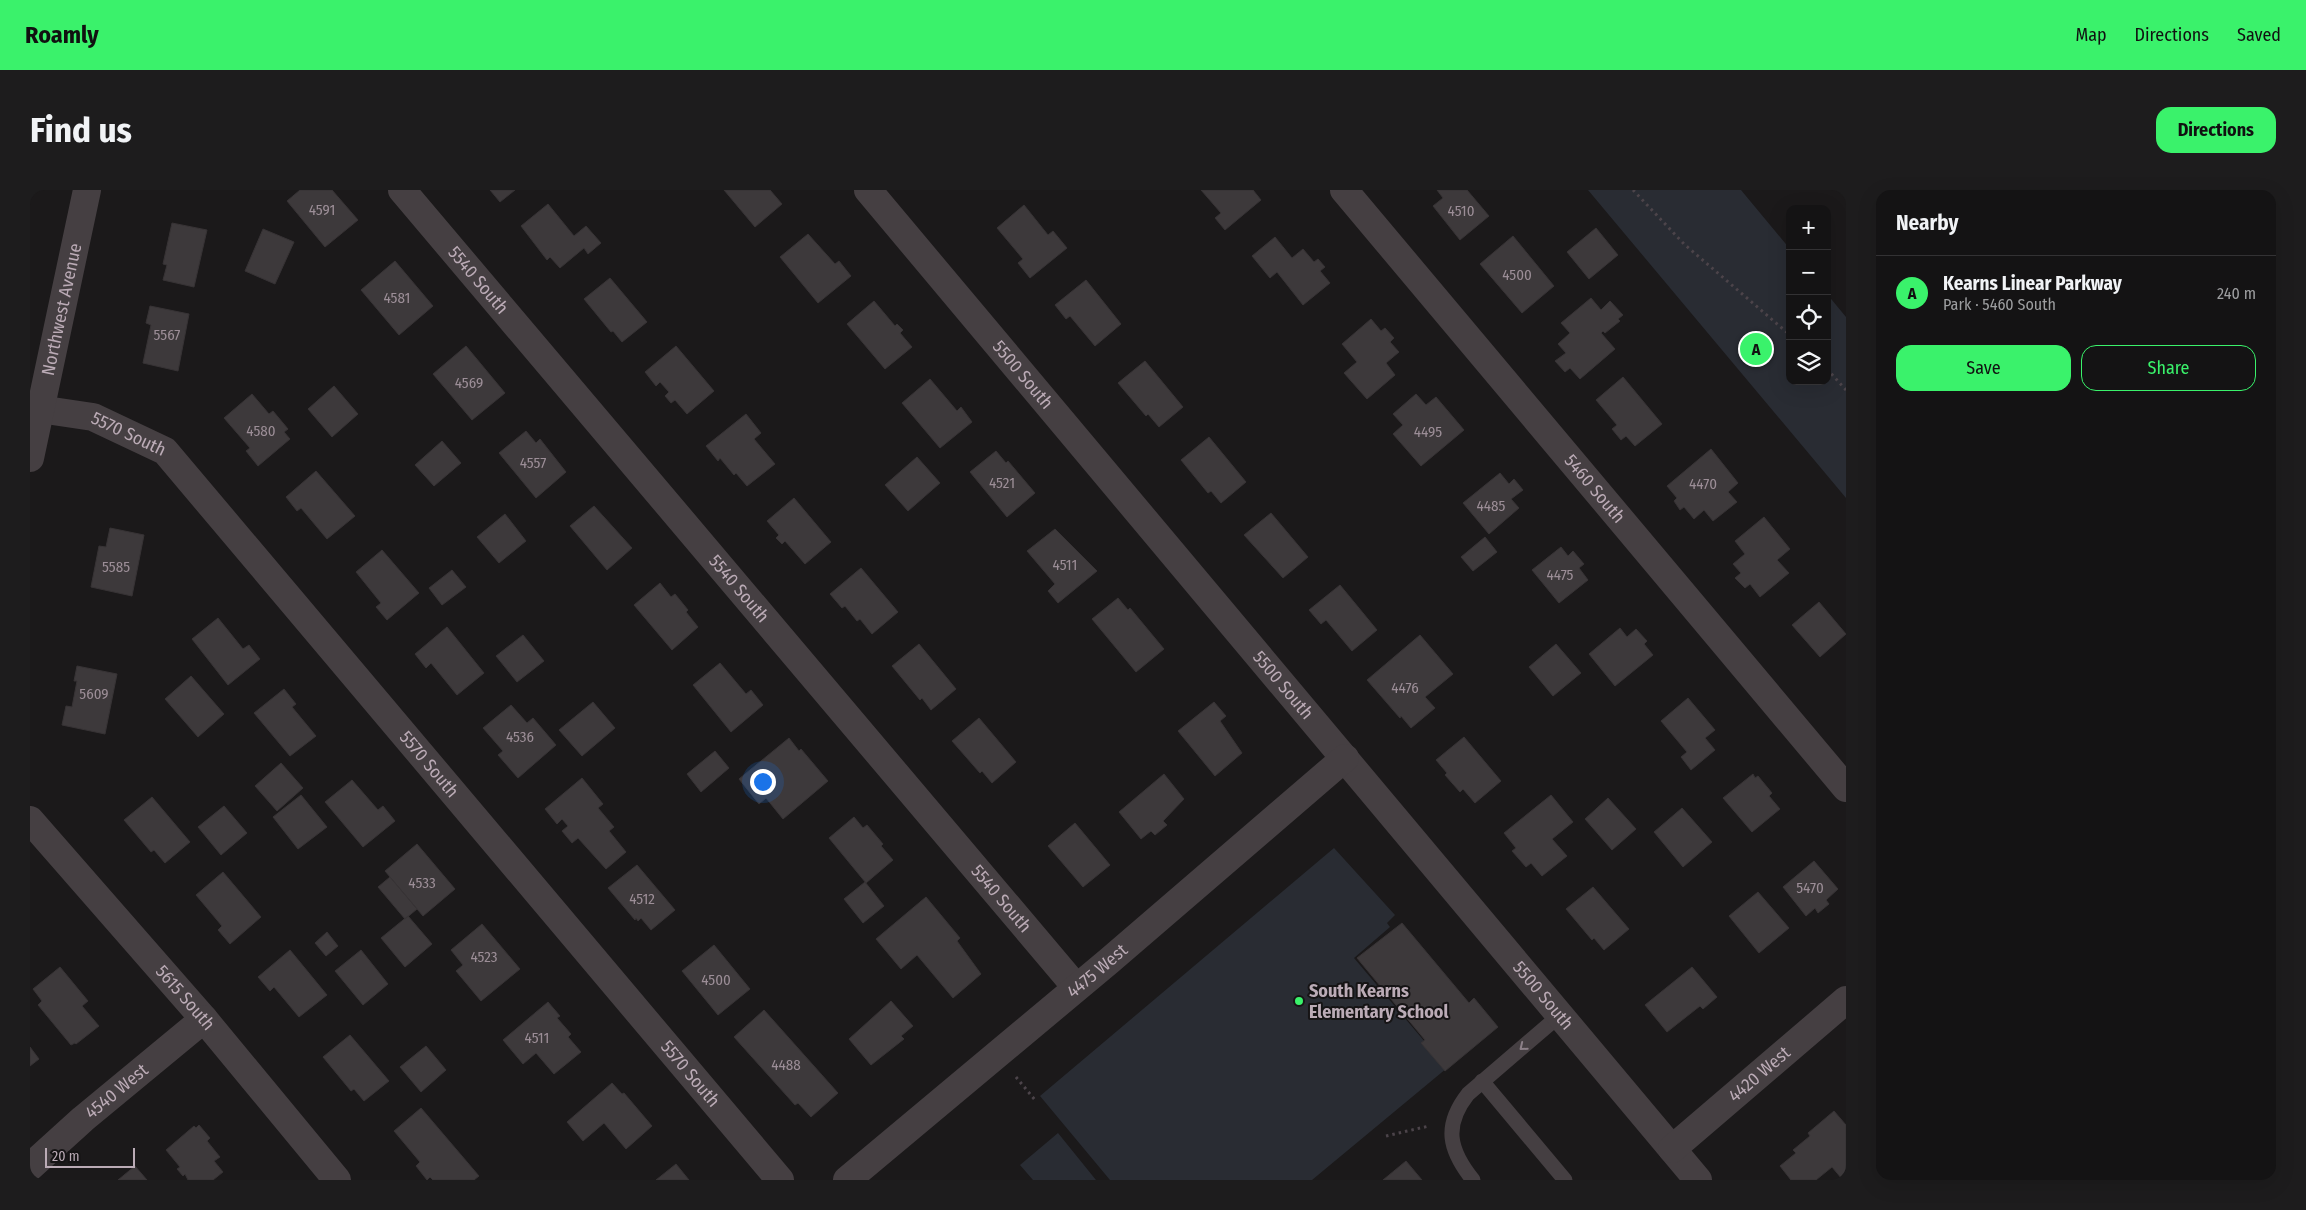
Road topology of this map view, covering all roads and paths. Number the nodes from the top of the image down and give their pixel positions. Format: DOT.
graph roads {
  1 [pos="87,190"];
  2 [pos="402,190"];
  3 [pos="868,190"];
  4 [pos="1344,190"];
  5 [pos="1633,190"];
  6 [pos="1786,332"];
  7 [pos="1831,373"];
  8 [pos="1846,390"];
  9 [pos="39,409"];
  10 [pos="30,458"];
  11 [pos="1345,758"];
  12 [pos="1846,788"];
  13 [pos="30,820"];
  14 [pos="1076,987"];
  15 [pos="1846,1000"];
  16 [pos="1560,1015"];
  17 [pos="204,1019"];
  18 [pos="1014,1074"];
  19 [pos="1482,1082"];
  20 [pos="1035,1100"];
  21 [pos="1429,1126"];
  22 [pos="1386,1136"];
  23 [pos="1672,1150"];
  24 [pos="30,1167"];
  25 [pos="337,1180"];
  26 [pos="780,1180"];
  27 [pos="847,1180"];
  28 [pos="1473,1180"];
  29 [pos="1565,1180"];
  30 [pos="1698,1180"];
  1 -- 9 [label="street, Northwest Avenue"];
  2 -- 14 [label="street, 5540 South"];
  3 -- 11 [label="street, 5500 South"];
  4 -- 12 [label="street, 5460 South"];
  5 -- 6 [label="path"];
  7 -- 8 [label="path"];
  9 -- 10 [label="street, Northwest Avenue"];
  9 -- 26 [label="street, 5570 South"];
  11 -- 14 [label="street, 4475 West"];
  11 -- 16 [label="street, 5500 South"];
  13 -- 17 [label="street, 5615 South"];
  14 -- 27 [label="street, 4475 West"];
  15 -- 23 [label="street, 4420 West"];
  16 -- 19 [label="lane, one-way"];
  16 -- 23 [label="street, 5500 South"];
  17 -- 24 [label="street, 4540 West"];
  17 -- 25 [label="street, 5615 South"];
  18 -- 20 [label="path"];
  19 -- 28 [label="lane"];
  19 -- 29 [label="lane"];
  21 -- 22 [label="path"];
  23 -- 30 [label="street, 5500 South"];
}
